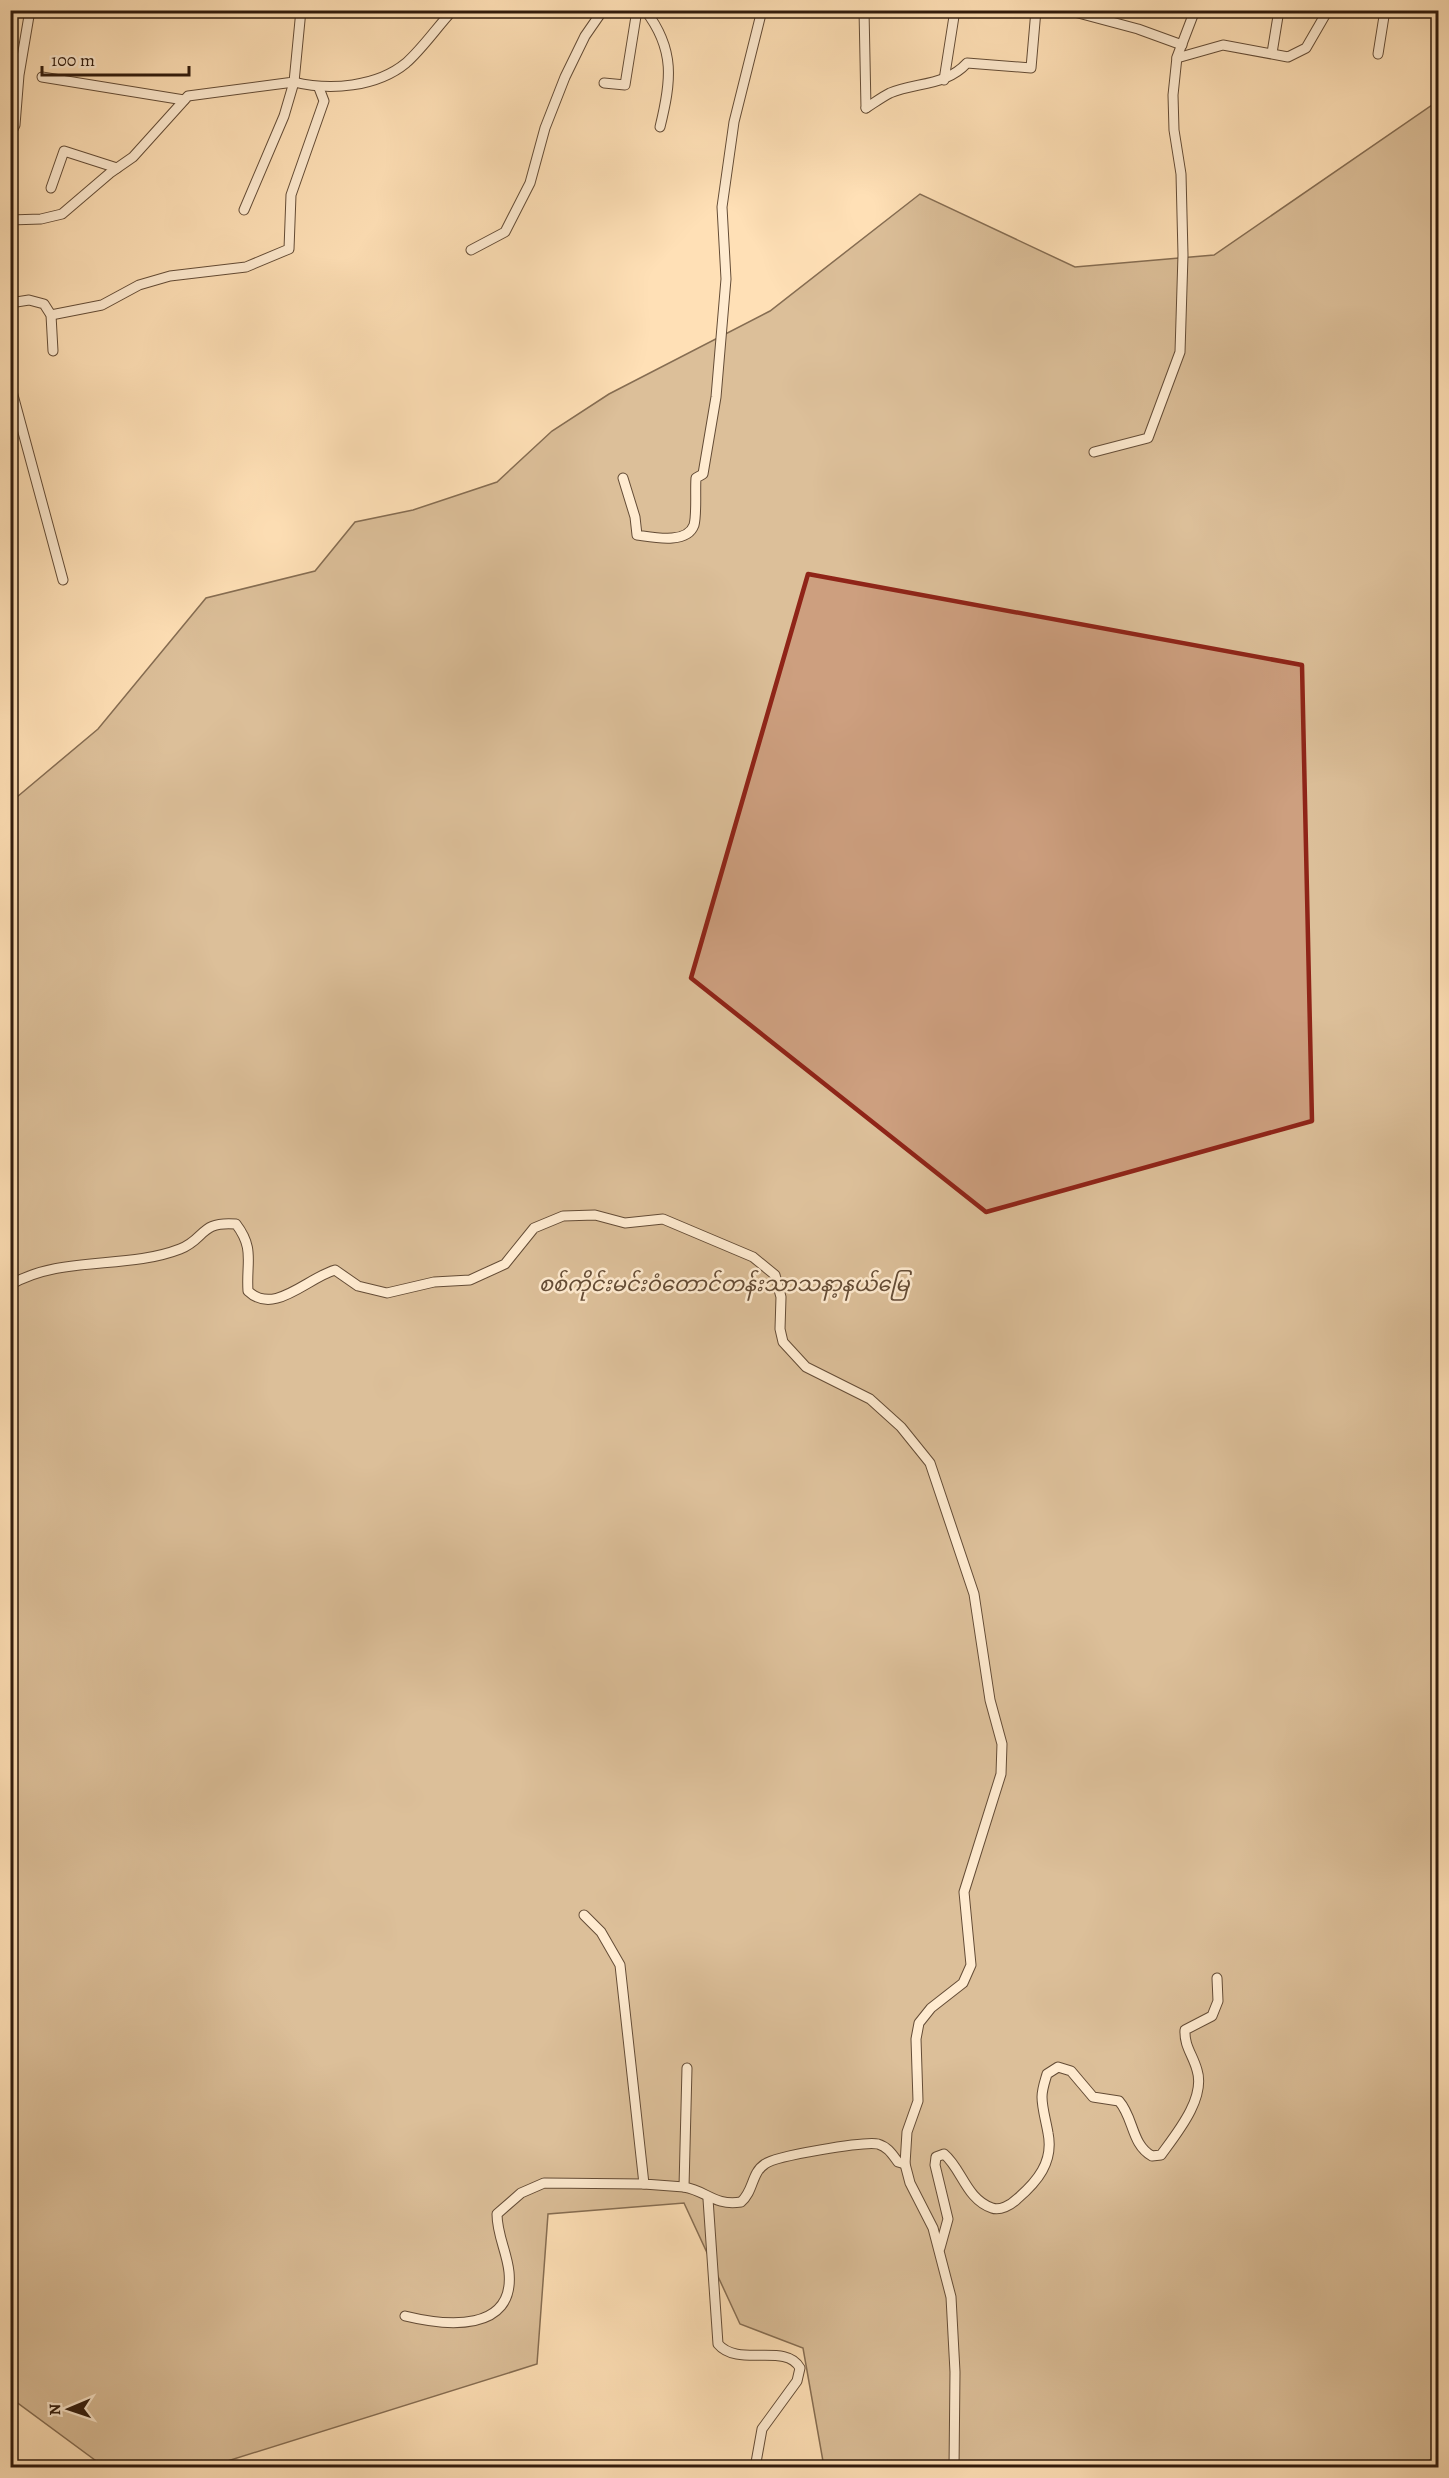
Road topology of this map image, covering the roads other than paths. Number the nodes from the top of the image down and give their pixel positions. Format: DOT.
graph roads {
  1 [pos="30,10"];
  2 [pos="301,10"];
  3 [pos="453,10"];
  4 [pos="603,10"];
  5 [pos="637,10"];
  6 [pos="645,10"];
  7 [pos="762,10"];
  8 [pos="864,10"];
  9 [pos="955,10"];
  10 [pos="1036,10"];
  11 [pos="1067,10"];
  12 [pos="1195,10"];
  13 [pos="1278,10"];
  14 [pos="1328,10"];
  15 [pos="1385,10"];
  16 [pos="1182,45"];
  17 [pos="1272,53"];
  18 [pos="1378,54"];
  19 [pos="1177,58"];
  20 [pos="42,77"];
  21 [pos="944,80"];
  22 [pos="294,82"];
  23 [pos="604,83"];
  24 [pos="318,88"];
  25 [pos="184,100"];
  26 [pos="660,127"];
  27 [pos="10,135"];
  28 [pos="117,168"];
  29 [pos="51,188"];
  30 [pos="244,210"];
  31 [pos="10,220"];
  32 [pos="471,250"];
  33 [pos="10,303"];
  34 [pos="51,315"];
  35 [pos="54,351"];
  36 [pos="10,384"];
  37 [pos="1094,452"];
  38 [pos="623,478"];
  39 [pos="63,580"];
  40 [pos="10,1285"];
  41 [pos="584,1915"];
  42 [pos="1217,1978"];
  43 [pos="687,2068"];
  44 [pos="905,2164"];
  45 [pos="644,2184"];
  46 [pos="684,2187"];
  47 [pos="708,2199"];
  48 [pos="940,2257"];
  49 [pos="405,2316"];
  50 [pos="755,2468"];
  51 [pos="954,2468"];
  1 -- 27 [label="street"];
  2 -- 22 [label="street"];
  3 -- 24 [label="street"];
  4 -- 32 [label="street"];
  5 -- 23 [label="street"];
  6 -- 26 [label="street"];
  7 -- 38 [label="street"];
  8 -- 21 [label="street"];
  9 -- 21 [label="street"];
  10 -- 21 [label="street"];
  11 -- 16 [label="street"];
  12 -- 16 [label="street"];
  13 -- 17 [label="street"];
  14 -- 17 [label="street"];
  15 -- 18 [label="street"];
  16 -- 19 [label="street"];
  17 -- 19 [label="street"];
  19 -- 37 [label="street"];
  20 -- 25 [label="street"];
  22 -- 24 [label="street"];
  22 -- 25 [label="street"];
  22 -- 30 [label="street"];
  24 -- 34 [label="street"];
  25 -- 28 [label="street"];
  28 -- 29 [label="street"];
  28 -- 31 [label="street"];
  33 -- 34 [label="street"];
  34 -- 35 [label="street"];
  36 -- 39 [label="street"];
  40 -- 44 [label="street"];
  41 -- 45 [label="street"];
  42 -- 48 [label="street"];
  43 -- 46 [label="street"];
  44 -- 47 [label="street"];
  44 -- 48 [label="street"];
  45 -- 46 [label="street"];
  45 -- 49 [label="street"];
  46 -- 47 [label="street"];
  47 -- 50 [label="street"];
  48 -- 51 [label="street"];
}
